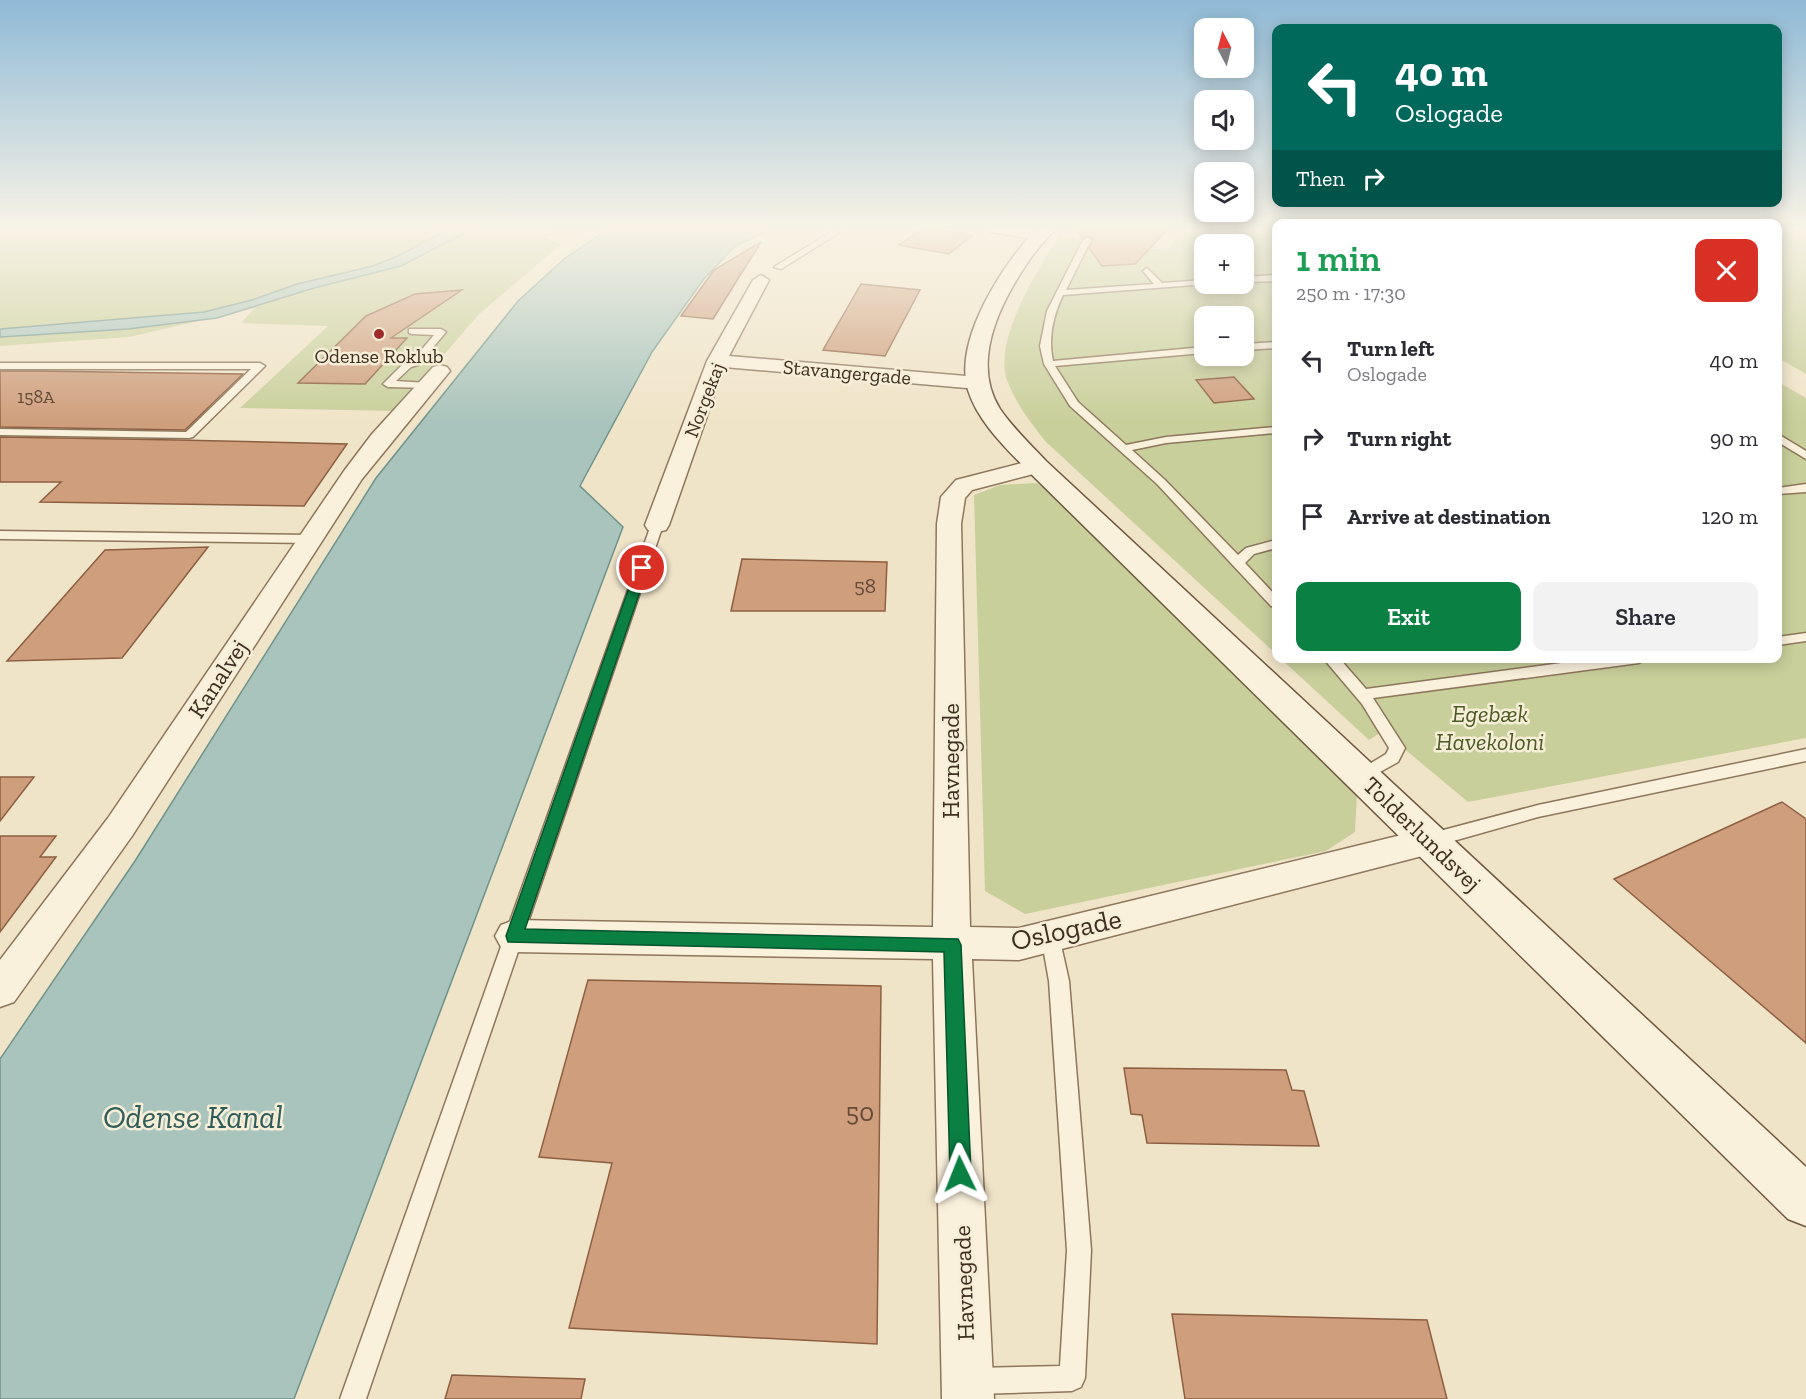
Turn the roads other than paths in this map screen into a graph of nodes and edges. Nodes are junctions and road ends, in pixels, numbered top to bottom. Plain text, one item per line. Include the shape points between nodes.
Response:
1 (754, 292) edge
2 (1000, 292) edge
3 (1069, 292) edge
4 (1059, 293) joint
5 (412, 331) dead end
6 (1272, 345) edge
7 (1254, 346) edge
8 (1194, 351) edge
9 (717, 362) junction
10 (1049, 364) junction
11 (0, 366) edge
12 (433, 378) joint
13 (978, 383) junction
14 (1272, 430) edge
15 (0, 432) edge
16 (1782, 440) edge
17 (1123, 449) junction
18 (1806, 456) edge
19 (1037, 466) junction
20 (1806, 489) edge
21 (1782, 492) edge
22 (657, 525) joint
23 (0, 536) edge
24 (310, 539) junction
25 (1272, 545) edge
26 (1238, 562) junction
27 (1272, 599) edge
28 (1806, 637) edge
29 (1782, 640) edge
30 (1335, 663) edge
31 (1601, 663) edge
32 (1364, 694) junction
33 (1806, 755) edge
34 (1362, 776) junction
35 (1430, 841) junction
36 (514, 936) junction
37 (1050, 936) junction
38 (952, 945) junction
39 (0, 990) edge
40 (1806, 1201) edge
41 (968, 1390) edge
42 (353, 1399) edge

1 - 9 street, Norgekaj
2 - 13 street via 982,327 975,369
3 - 4 lane
4 - 10 lane via 1047,327 1045,346
5 - 12 lane via 441,332 415,363 408,364 388,384
6 - 7 lane
8 - 10 lane
9 - 13 street, Stavangergade
9 - 22 street, Norgekaj
10 - 17 lane via 1074,404
11 - 15 lane via 260,366 189,435
12 - 24 street, Kanalvej via 380,439
13 - 19 street via 995,419
14 - 17 lane via 1166,440
16 - 18 lane
17 - 26 lane via 1168,489
19 - 34 street, Tolderlundsvej
19 - 38 street, Havnegade via 964,485 953,497 949,524
20 - 21 lane
22 - 36 lane
23 - 24 lane
24 - 39 street, Kanalvej via 120,827
25 - 26 lane via 1250,551
26 - 27 lane
28 - 29 lane
30 - 32 lane
31 - 32 lane
32 - 34 lane via 1397,748 1392,758
33 - 35 lane via 1538,811
34 - 35 street, Tolderlundsvej
35 - 37 street, Oslogade
35 - 40 street, Tolderlundsvej
36 - 38 street, Oslogade
36 - 42 lane
37 - 38 street, Oslogade via 1019,944
37 - 41 lane via 1059,981 1079,1250 1072,1378
38 - 41 street, Havnegade

